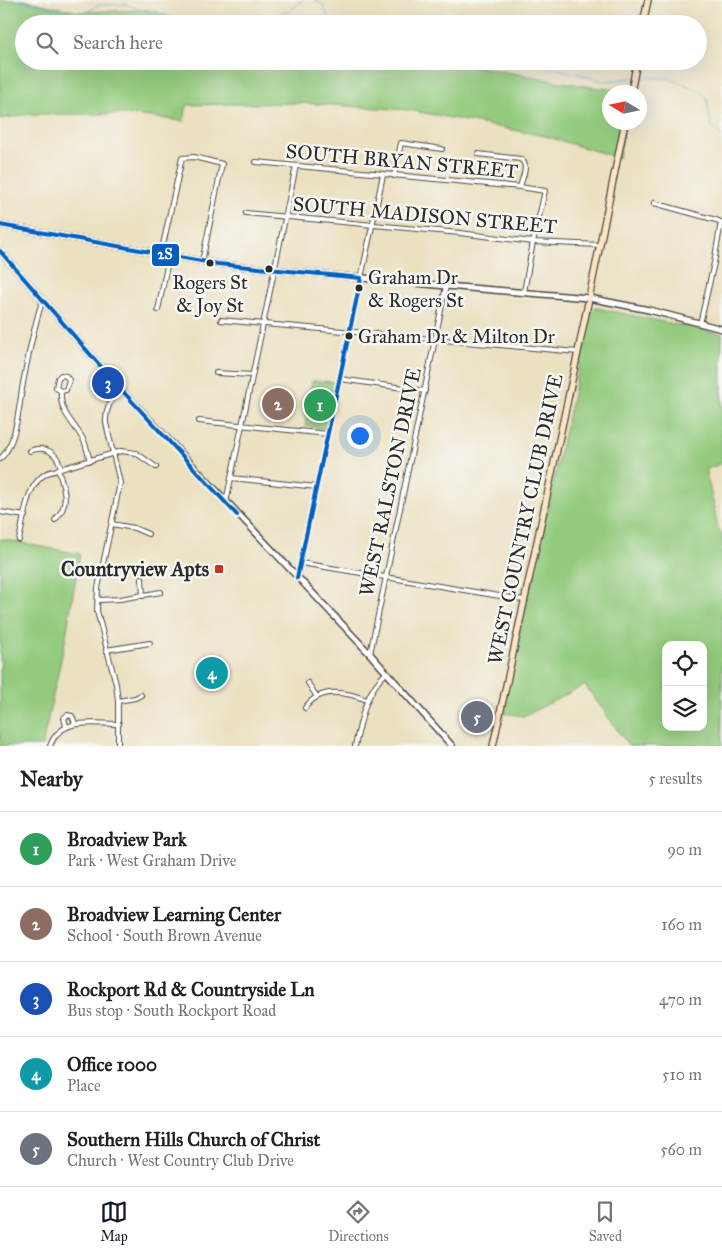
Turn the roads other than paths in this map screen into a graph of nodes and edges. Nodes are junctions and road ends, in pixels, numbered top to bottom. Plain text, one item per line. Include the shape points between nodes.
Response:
1 (648, 0) edge
2 (645, 15) edge
3 (636, 70) edge
4 (633, 85) edge
5 (623, 130) edge
6 (442, 149) dead end
7 (478, 154) dead end
8 (256, 162) dead end
9 (296, 166) junction
10 (382, 175) junction
11 (394, 176) junction
12 (520, 187) junction
13 (654, 204) dead end
14 (246, 213) dead end
15 (285, 217) junction
16 (0, 225) edge
17 (372, 225) junction
18 (533, 242) junction
19 (600, 245) junction
20 (1, 254) edge
21 (161, 254) junction
22 (169, 256) junction
23 (202, 262) junction
24 (275, 270) junction
25 (361, 278) junction
26 (446, 286) junction
27 (524, 292) junction
28 (589, 298) junction
29 (43, 299) junction
30 (158, 310) dead end
31 (221, 320) dead end
32 (264, 324) junction
33 (700, 324) junction
34 (722, 329) edge
35 (350, 332) junction
36 (436, 339) junction
37 (578, 352) junction
38 (216, 373) dead end
39 (252, 375) junction
40 (340, 380) junction
41 (120, 387) junction
42 (61, 391) junction
43 (424, 391) junction
44 (199, 421) dead end
45 (242, 426) junction
46 (328, 434) junction
47 (30, 451) dead end
48 (114, 454) junction
49 (0, 459) edge
50 (90, 461) junction
51 (156, 466) dead end
52 (60, 468) junction
53 (231, 478) junction
54 (317, 487) junction
55 (226, 502) junction
56 (0, 512) edge
57 (25, 516) junction
58 (55, 520) dead end
59 (112, 524) junction
60 (148, 534) dead end
61 (19, 540) dead end
62 (301, 563) junction
63 (386, 576) junction
64 (142, 578) dead end
65 (298, 578) junction
66 (161, 592) dead end
67 (143, 596) junction
68 (98, 600) junction
69 (524, 600) junction
70 (150, 642) dead end
71 (106, 650) junction
72 (370, 654) junction
73 (386, 673) junction
74 (308, 683) dead end
75 (141, 695) dead end
76 (316, 698) junction
77 (367, 700) junction
78 (118, 701) junction
79 (306, 708) dead end
80 (75, 723) junction
81 (119, 724) junction
82 (66, 726) junction
83 (50, 746) edge
84 (118, 746) edge
85 (355, 746) edge
86 (452, 746) edge
87 (493, 746) edge

1 - 2 main road
3 - 4 main road
5 - 19 main road, WEST COUNTRY CLUB DRIVE
6 - 11 street via 401,143
7 - 12 street via 524,161 526,165
8 - 9 street, SOUTH BRYAN STREET
9 - 10 street, SOUTH BRYAN STREET
9 - 15 street
10 - 11 street, SOUTH BRYAN STREET
10 - 17 street
11 - 12 street, SOUTH BRYAN STREET
12 - 18 street, SOUTH BRYAN STREET via 545,191
13 - 33 street via 721,222
14 - 15 street, SOUTH MADISON STREET
15 - 17 street, SOUTH MADISON STREET
15 - 24 street
16 - 21 street
17 - 18 street, SOUTH MADISON STREET
17 - 25 street
18 - 19 street, SOUTH MADISON STREET
18 - 27 street
19 - 28 main road, WEST COUNTRY CLUB DRIVE
20 - 29 street
21 - 22 street
21 - 23 street via 182,158 194,157 222,164
22 - 23 street
22 - 30 street
23 - 24 street
24 - 25 street
24 - 32 street
25 - 26 street
25 - 35 street
26 - 27 street
26 - 36 street, WEST RALSTON DRIVE
27 - 28 street
28 - 33 street
28 - 37 main road, WEST COUNTRY CLUB DRIVE
29 - 41 street
29 - 49 street via 15,427 8,450
31 - 32 street
32 - 35 street
32 - 39 street
33 - 34 street
35 - 36 street
35 - 40 street
36 - 37 street
36 - 43 street, WEST RALSTON DRIVE
37 - 69 main road, WEST COUNTRY CLUB DRIVE
38 - 39 street
39 - 45 street
40 - 43 street
40 - 46 street
41 - 48 street via 106,414
41 - 55 street
42 - 42 street via 67,389 69,380 61,375 56,388
42 - 50 street via 63,410 84,442
43 - 63 street, WEST RALSTON DRIVE
44 - 45 street
45 - 46 street
45 - 53 street
46 - 54 street
47 - 52 street via 39,448 50,450 57,457
48 - 50 street
48 - 51 street via 133,452
48 - 59 street via 120,483
50 - 52 street
52 - 57 street via 34,483
52 - 58 street via 65,499 62,513
53 - 54 street
53 - 55 street
54 - 62 street
55 - 65 street
56 - 57 street
57 - 61 street
59 - 60 street
59 - 68 street
62 - 63 street
62 - 65 street
63 - 69 street
63 - 72 street, WEST RALSTON DRIVE
64 - 67 street
65 - 72 street
66 - 67 street
67 - 68 street
68 - 71 street
69 - 87 main road, WEST COUNTRY CLUB DRIVE
70 - 71 street
71 - 78 street
72 - 73 street
73 - 77 street via 375,684
73 - 86 street
74 - 76 street
75 - 78 street
76 - 77 street via 342,692
76 - 79 street
77 - 85 street
78 - 81 street
80 - 81 street
80 - 82 street
80 - 82 street via 72,716 67,715 64,720
81 - 84 street
82 - 83 street

